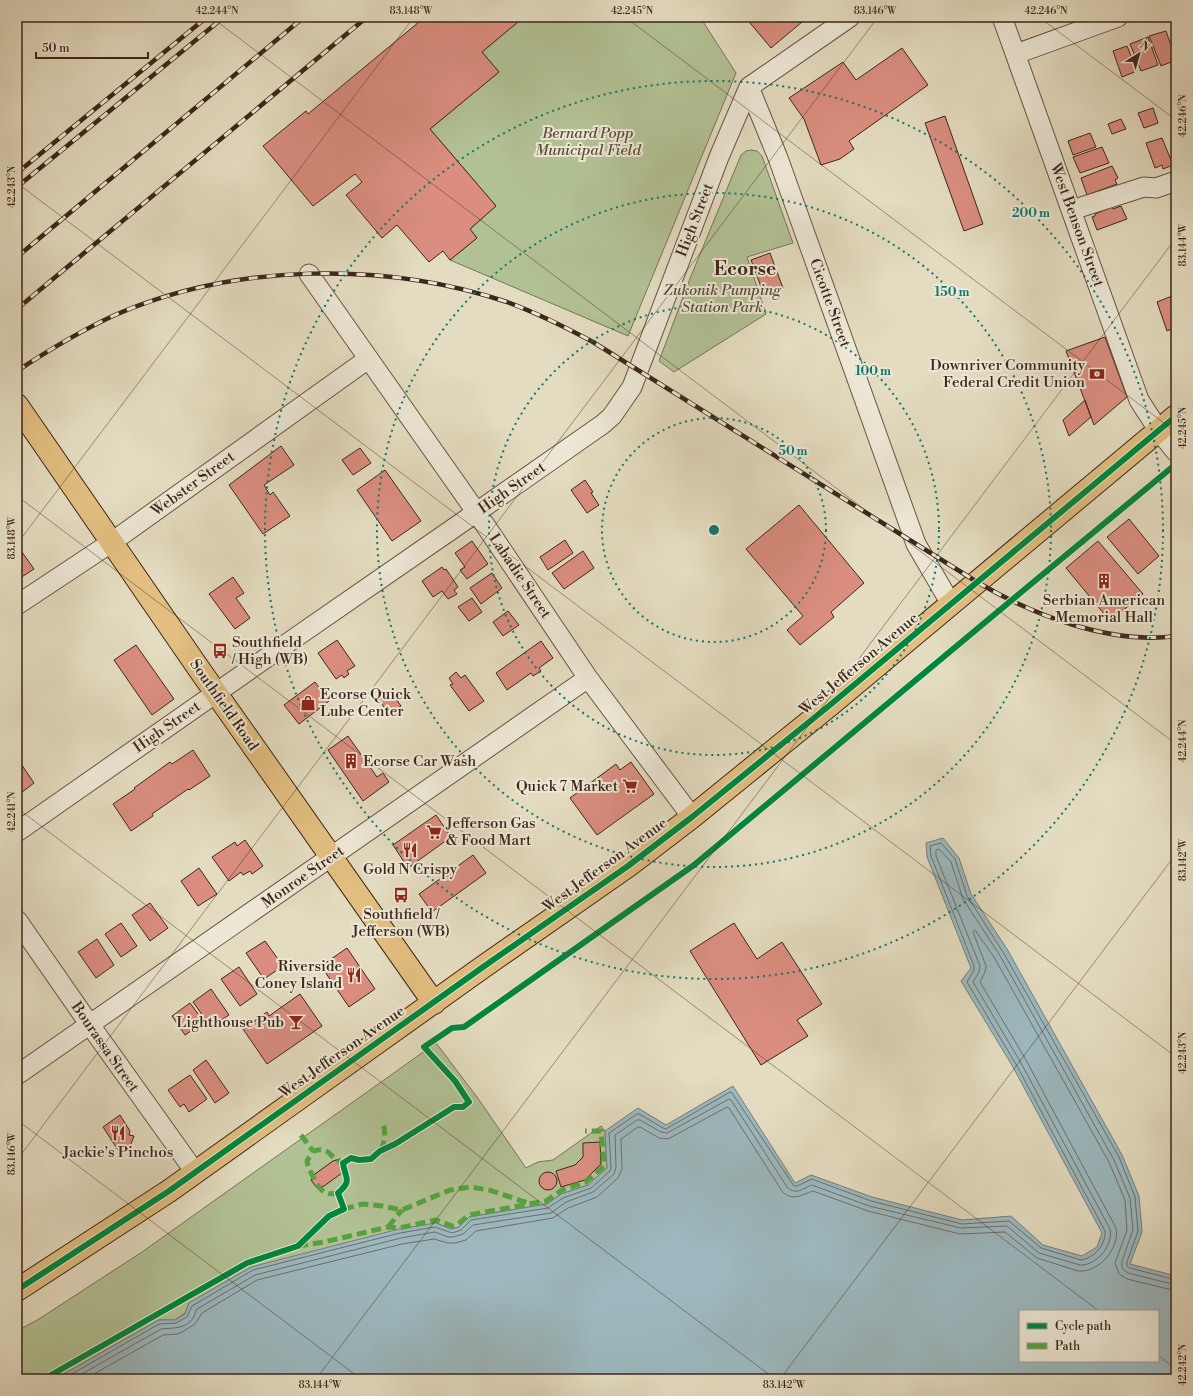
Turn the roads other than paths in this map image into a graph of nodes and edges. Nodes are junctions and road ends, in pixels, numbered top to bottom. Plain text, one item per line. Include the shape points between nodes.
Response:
1 (850, 17) edge
2 (1002, 17) edge
3 (1118, 17) edge
4 (1016, 54) junction
5 (749, 88) junction
6 (1176, 181) edge
7 (1072, 210) junction
8 (309, 274) dead end
9 (368, 359) junction
10 (17, 405) edge
11 (1176, 416) edge
12 (1159, 431) junction
13 (1176, 452) edge
14 (477, 513) junction
15 (112, 542) junction
16 (951, 604) junction
17 (17, 605) edge
18 (588, 678) junction
19 (216, 692) junction
20 (692, 817) junction
21 (17, 832) edge
22 (332, 856) junction
23 (17, 920) edge
24 (434, 1003) junction
25 (90, 1025) junction
26 (17, 1075) edge
27 (195, 1172) junction
28 (17, 1290) edge

1 - 5 street
2 - 4 street, West Benson Street
3 - 4 street
4 - 7 street, West Benson Street
5 - 14 street, High Street via 719,157 632,387 612,416 603,424
5 - 16 street, Cicotte Street via 778,158 916,544
6 - 7 street via 1156,188 1144,187
7 - 12 street, West Benson Street via 1139,400
8 - 9 street, Labadie Street
9 - 14 street, Labadie Street
9 - 15 street, Webster Street
10 - 15 main road, Southfield Road
11 - 12 main road, West Jefferson Avenue
12 - 13 street, West Benson Street
12 - 16 main road, West Jefferson Avenue
14 - 18 street, Labadie Street
14 - 19 street, High Street
15 - 17 street, Webster Street
15 - 19 main road, Southfield Road
16 - 20 main road, West Jefferson Avenue
18 - 20 street, Labadie Street
18 - 22 street, Monroe Street
19 - 21 street, High Street
19 - 22 main road, Southfield Road
20 - 24 main road, West Jefferson Avenue via 628,866
22 - 24 main road, Southfield Road
22 - 25 street, Monroe Street
23 - 25 street, Bourassa Street
24 - 27 main road, West Jefferson Avenue
25 - 26 street, Monroe Street
25 - 27 street, Bourassa Street
27 - 28 main road, West Jefferson Avenue

